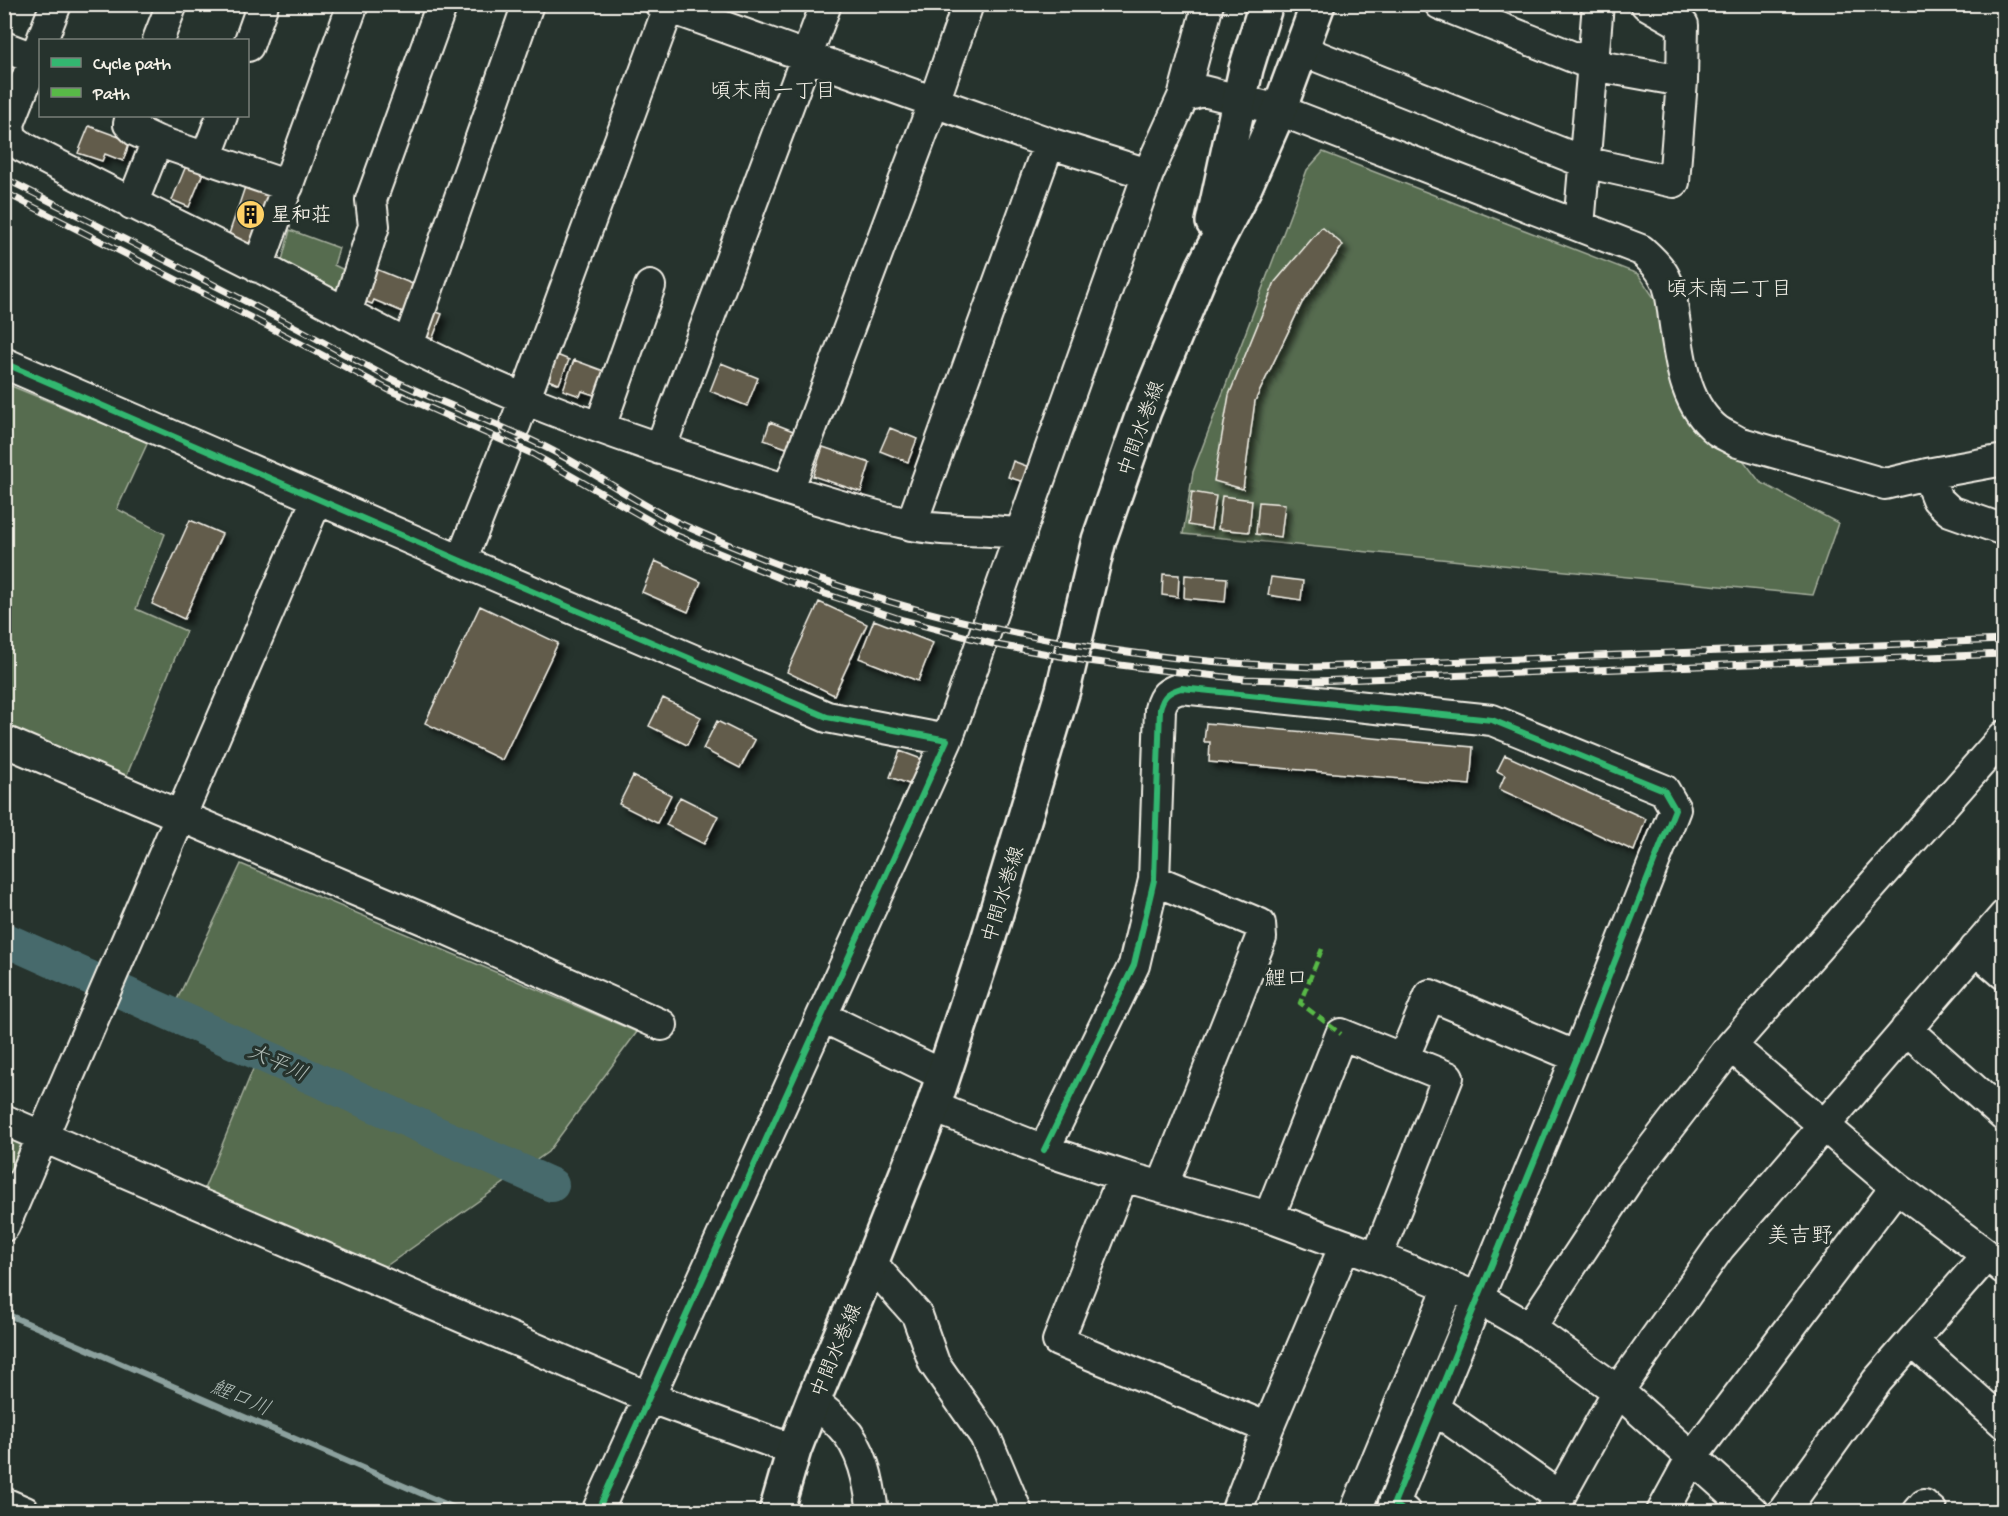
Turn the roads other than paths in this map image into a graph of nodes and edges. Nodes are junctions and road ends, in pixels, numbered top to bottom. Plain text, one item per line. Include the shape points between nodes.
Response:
1 (56, 4) edge
2 (172, 4) edge
3 (263, 4) edge
4 (353, 4) edge
5 (442, 4) edge
6 (528, 4) edge
7 (826, 4) edge
8 (968, 4) edge
9 (1208, 4) edge
10 (1266, 4) edge
11 (1318, 4) edge
12 (1440, 4) edge
13 (1598, 4) edge
14 (1646, 4) edge
15 (666, 6) edge
16 (42, 39) edge
17 (158, 39) edge
18 (249, 43) edge
19 (4, 47) edge
20 (39, 48) edge
21 (1301, 50) junction
22 (808, 56) junction
23 (1593, 65) junction
24 (1682, 81) junction
25 (1183, 97) junction
26 (1240, 101) junction
27 (934, 102) junction
28 (1279, 111) junction
29 (131, 117) edge
30 (222, 117) edge
31 (157, 141) junction
32 (1049, 143) junction
33 (206, 158) junction
34 (1584, 162) junction
35 (1148, 174) junction
36 (288, 186) junction
37 (132, 204) junction
38 (1579, 226) junction
39 (258, 267) junction
40 (1203, 268) junction
41 (650, 286) dead end
42 (345, 313) junction
43 (408, 345) junction
44 (4, 363) edge
45 (515, 425) junction
46 (600, 427) junction
47 (660, 449) junction
48 (2004, 460) edge
49 (1927, 474) junction
50 (788, 490) junction
51 (317, 499) junction
52 (911, 525) junction
53 (2004, 530) edge
54 (1021, 534) junction
55 (461, 561) junction
56 (2004, 736) edge
57 (947, 740) junction
58 (4, 741) edge
59 (181, 817) junction
60 (1154, 880) junction
61 (2004, 916) edge
62 (1975, 949) junction
63 (2004, 974) edge
64 (823, 1017) junction
65 (662, 1025) dead end
66 (1906, 1029) junction
67 (1731, 1046) junction
68 (1577, 1057) junction
69 (1403, 1059) junction
70 (943, 1075) junction
71 (933, 1107) junction
72 (2004, 1116) edge
73 (4, 1120) edge
74 (1825, 1124) junction
75 (43, 1137) junction
76 (1044, 1150) junction
77 (1123, 1176) junction
78 (1162, 1187) junction
79 (1896, 1187) junction
80 (1269, 1217) junction
81 (4, 1226) edge
82 (1345, 1245) junction
83 (1377, 1257) junction
84 (1995, 1262) edge
85 (871, 1263) junction
86 (1449, 1287) junction
87 (1478, 1298) junction
88 (1530, 1328) junction
89 (1912, 1341) junction
90 (1618, 1391) junction
91 (648, 1397) junction
92 (813, 1401) junction
93 (1433, 1408) junction
94 (2004, 1423) edge
95 (1268, 1428) junction
96 (794, 1450) junction
97 (1692, 1457) junction
98 (4, 1503) edge
99 (1556, 1504) edge
100 (25, 1512) edge
101 (597, 1512) edge
102 (776, 1512) edge
103 (873, 1512) edge
104 (1017, 1512) edge
105 (1236, 1512) edge
106 (1355, 1512) edge
107 (1406, 1512) edge
108 (1662, 1512) edge
109 (1753, 1512) edge
110 (1783, 1512) edge
111 (1918, 1512) edge
112 (1932, 1512) edge

1 - 16 street
2 - 17 street
3 - 18 street
4 - 36 street
5 - 42 street via 371,200 374,226
6 - 43 street
7 - 22 street
8 - 27 street
9 - 25 street
10 - 26 main road, 中間水巻線
11 - 21 main road, 中間水巻線
12 - 23 street
13 - 23 street
14 - 24 street via 1683,25
15 - 22 street
15 - 45 street
19 - 20 street
20 - 37 street via 9,124 11,138
21 - 28 main road, 中間水巻線
21 - 34 street
22 - 27 street
22 - 47 street
23 - 24 street
23 - 34 street
24 - 34 street via 1674,182
25 - 26 street via 1203,91
25 - 35 street
26 - 28 street
26 - 40 main road, 中間水巻線
27 - 32 street
27 - 50 street
28 - 38 street
28 - 40 main road, 中間水巻線
29 - 31 street via 129,124 136,131
30 - 33 street
31 - 33 street
31 - 37 street
32 - 35 street
32 - 52 street
33 - 36 street
34 - 38 street
35 - 54 street
36 - 39 street
37 - 39 street
38 - 49 street via 1641,250 1663,273 1670,288 1681,366 1690,393 1703,416 1719,431 1738,442 1885,484
39 - 42 street
40 - 70 main road, 中間水巻線 via 1144,411 1099,540 1059,701
41 - 46 street
42 - 43 street
43 - 45 street
44 - 51 street
45 - 46 street
45 - 55 street
46 - 47 street
47 - 50 street
48 - 49 street
49 - 53 street via 1937,499 1950,511
50 - 52 street
51 - 55 street
51 - 59 street
52 - 54 street
54 - 57 street
55 - 57 street via 828,717
56 - 67 street
57 - 64 street
58 - 59 street
59 - 65 street
59 - 75 street
60 - 68 street via 1160,710 1163,698 1181,688 1492,720 1664,790 1675,808
60 - 76 street via 1134,965
60 - 78 street via 1260,924 1261,938
61 - 62 street
62 - 63 street
62 - 66 street
64 - 70 street
64 - 91 street
66 - 72 street
66 - 74 street
67 - 74 street
67 - 88 street via 1628,1180
68 - 69 street via 1430,995
68 - 87 street
69 - 80 street via 1341,1034
69 - 83 street via 1448,1077
70 - 71 main road, 中間水巻線
71 - 76 street
71 - 85 main road, 中間水巻線
73 - 75 street
74 - 79 street
74 - 90 street via 1719,1248
75 - 81 street
75 - 91 street
76 - 77 street
77 - 78 street
77 - 95 street via 1058,1341
78 - 80 street
79 - 84 street
79 - 97 street
80 - 82 street
82 - 83 street
82 - 95 street
83 - 86 street
84 - 89 street
85 - 92 main road, 中間水巻線
85 - 104 street via 917,1315 934,1363 985,1436
86 - 87 street
86 - 106 street
87 - 88 street
87 - 93 street
88 - 90 street
89 - 94 street
89 - 110 street via 1877,1381
90 - 97 street
90 - 99 street
91 - 96 street
91 - 101 street
92 - 96 main road, 中間水巻線
92 - 103 street via 842,1426 856,1447 870,1484
93 - 99 street
93 - 107 street via 1394,1503
95 - 105 street
96 - 102 main road, 中間水巻線
97 - 108 street
97 - 109 street
98 - 100 street
111 - 112 street via 1924,1505

